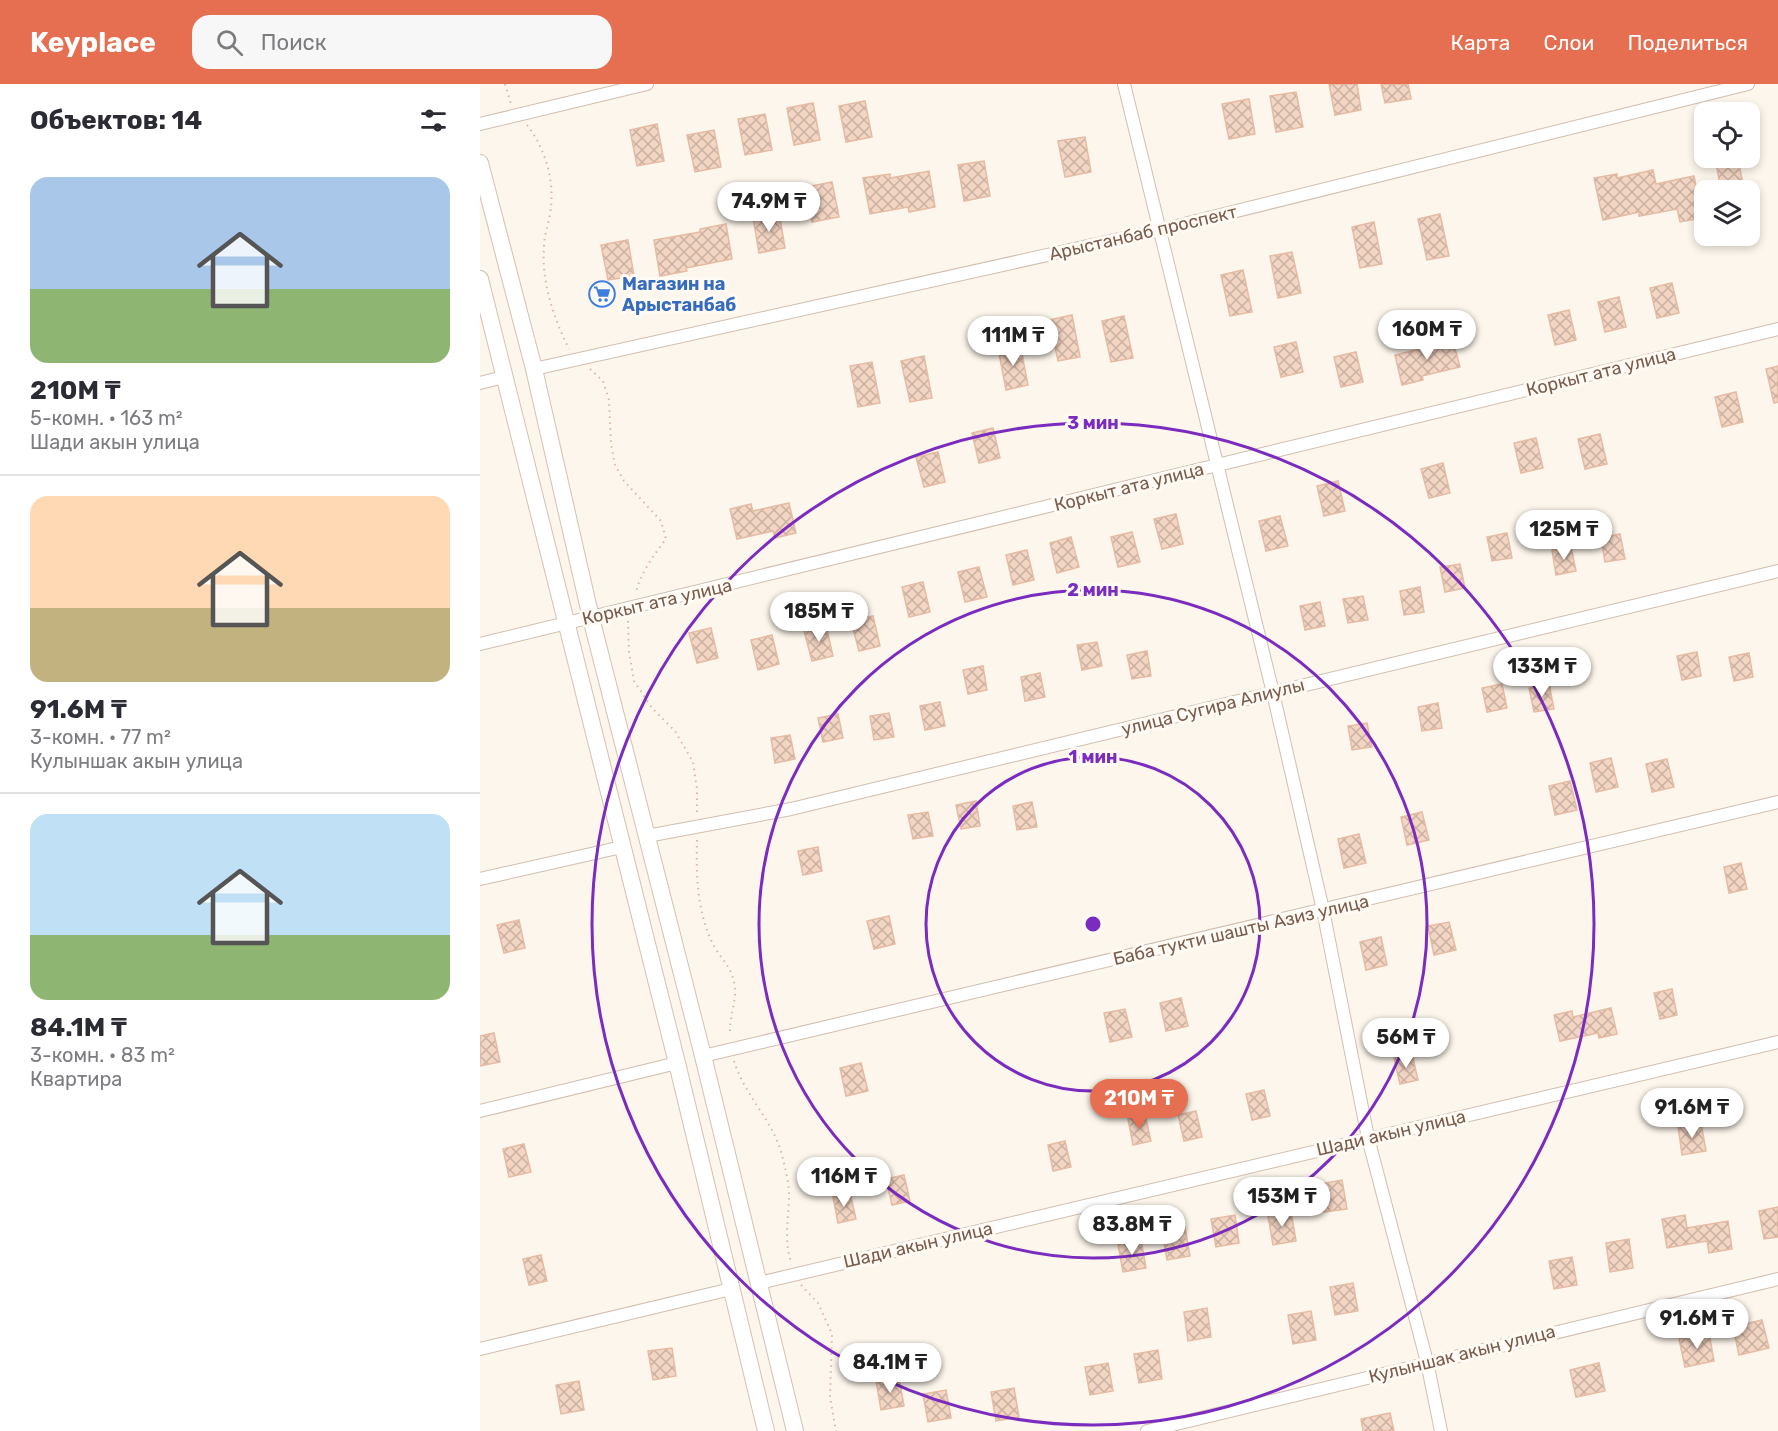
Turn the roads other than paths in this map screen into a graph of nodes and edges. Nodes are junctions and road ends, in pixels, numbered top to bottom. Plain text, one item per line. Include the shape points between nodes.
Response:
1 (647, 84) edge
2 (1124, 84) edge
3 (1748, 84) edge
4 (480, 124) edge
5 (480, 163) edge
6 (1160, 230) junction
7 (480, 279) edge
8 (1778, 328) edge
9 (534, 369) junction
10 (504, 377) junction
11 (480, 383) edge
12 (1218, 465) junction
13 (1778, 572) edge
14 (591, 618) junction
15 (566, 623) junction
16 (480, 644) edge
17 (1273, 693) junction
18 (1778, 802) edge
19 (647, 836) junction
20 (622, 847) junction
21 (480, 879) edge
22 (1323, 910) junction
23 (1778, 1042) edge
24 (703, 1056) junction
25 (677, 1063) junction
26 (480, 1111) edge
27 (1368, 1138) junction
28 (1778, 1279) edge
29 (759, 1283) junction
30 (731, 1289) junction
31 (480, 1349) edge
32 (1427, 1362) junction
33 (766, 1431) edge
34 (795, 1431) edge
35 (1147, 1431) edge
36 (1441, 1431) edge

1 - 4 street
2 - 6 street
3 - 6 street, Арыстанбаб проспект
5 - 9 street
6 - 9 street, Арыстанбаб проспект
6 - 12 street
7 - 10 street
8 - 12 street, Коркыт ата улица
9 - 14 street
10 - 11 street
10 - 15 street
12 - 14 street, Коркыт ата улица
12 - 17 street
13 - 17 street, улица Сугира Алиулы
14 - 15 street, Коркыт ата улица
14 - 19 street
15 - 16 street, Коркыт ата улица
15 - 20 street
17 - 19 street, улица Сугира Алиулы via 791,809
17 - 22 street
18 - 22 street, Баба тукти шашты Азиз улица
19 - 24 street
20 - 21 street
20 - 25 street
22 - 24 street, Баба тукти шашты Азиз улица
22 - 27 street
23 - 27 street, Шади акын улица
24 - 29 street
25 - 26 street
25 - 30 street
27 - 29 street, Шади акын улица
27 - 32 street
28 - 32 street, Кулыншак акын улица
29 - 34 street
30 - 31 street
30 - 33 street
32 - 35 street, Кулыншак акын улица
32 - 36 street

